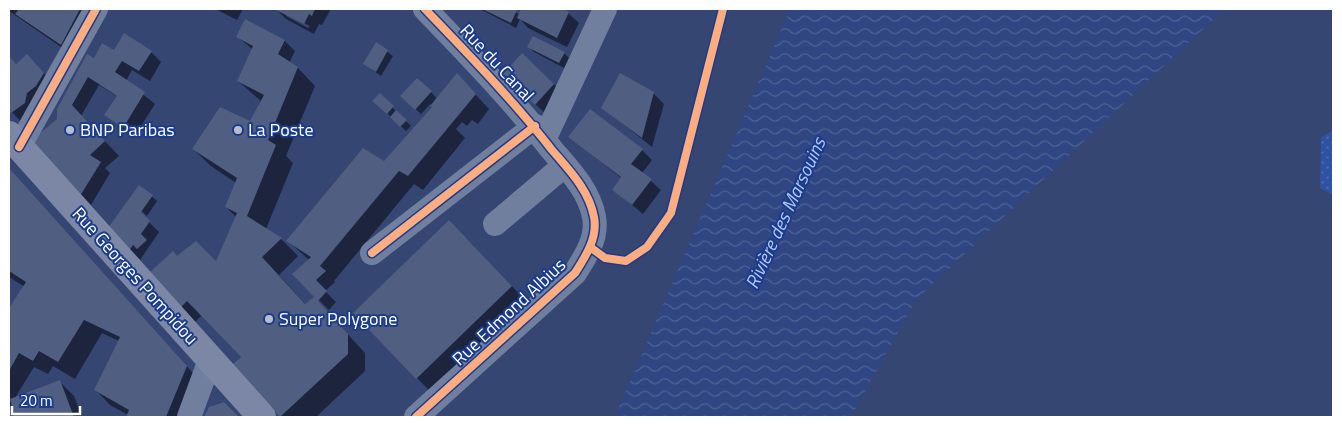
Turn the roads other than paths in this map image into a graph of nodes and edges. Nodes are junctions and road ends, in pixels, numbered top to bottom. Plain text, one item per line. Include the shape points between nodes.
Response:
1 (96, 9) edge
2 (426, 9) edge
3 (605, 9) edge
4 (540, 133) junction
5 (14, 141) edge
6 (565, 165) junction
7 (495, 224) dead end
8 (372, 253) dead end
9 (210, 360) junction
10 (189, 417) edge
11 (262, 417) edge
12 (416, 417) edge

1 - 5 street
2 - 4 street, Rue du Canal
3 - 4 street
4 - 6 street, Rue Edmond Albius
4 - 8 street
5 - 9 main road, Rue Georges Pompidou
6 - 7 street
6 - 12 street, Rue Edmond Albius via 583,187 594,218 594,237 587,256 554,293
9 - 10 street
9 - 11 main road, Rue Georges Pompidou

